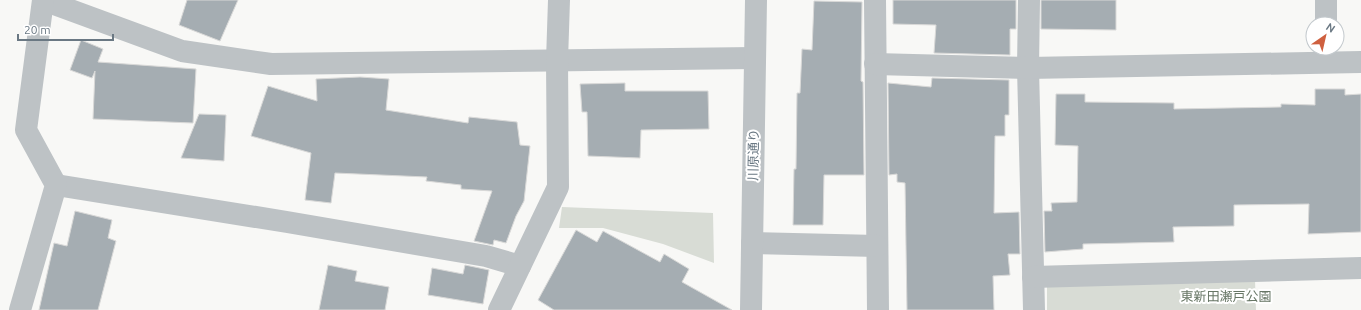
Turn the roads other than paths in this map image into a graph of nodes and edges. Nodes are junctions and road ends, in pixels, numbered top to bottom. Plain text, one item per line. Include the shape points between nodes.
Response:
1 (43, 0) edge
2 (559, 0) edge
3 (756, 0) edge
4 (875, 0) edge
5 (1029, 0) edge
6 (1326, 0) edge
7 (1326, 16) edge
8 (1305, 56) edge
9 (1331, 56) edge
10 (754, 58) junction
11 (556, 61) junction
12 (1361, 62) edge
13 (875, 64) junction
14 (1028, 68) junction
15 (56, 185) junction
16 (752, 243) junction
17 (877, 246) junction
18 (520, 266) junction
19 (1361, 268) edge
20 (1034, 277) junction
21 (20, 310) edge
22 (500, 310) edge
23 (751, 310) edge
24 (878, 310) edge
25 (1034, 310) edge

1 - 11 street via 182,51 271,64
1 - 15 street via 26,130
2 - 11 street
3 - 10 street, 川原通り
4 - 13 street
5 - 14 street
6 - 7 street
8 - 14 street
9 - 12 street
10 - 11 street
10 - 16 street, 川原通り
11 - 18 street via 558,187
13 - 14 street
13 - 17 street
14 - 20 street
15 - 18 street via 280,220 486,256
15 - 21 street
16 - 17 street
16 - 23 street, 川原通り
17 - 24 street
18 - 22 street
19 - 20 street
20 - 25 street

